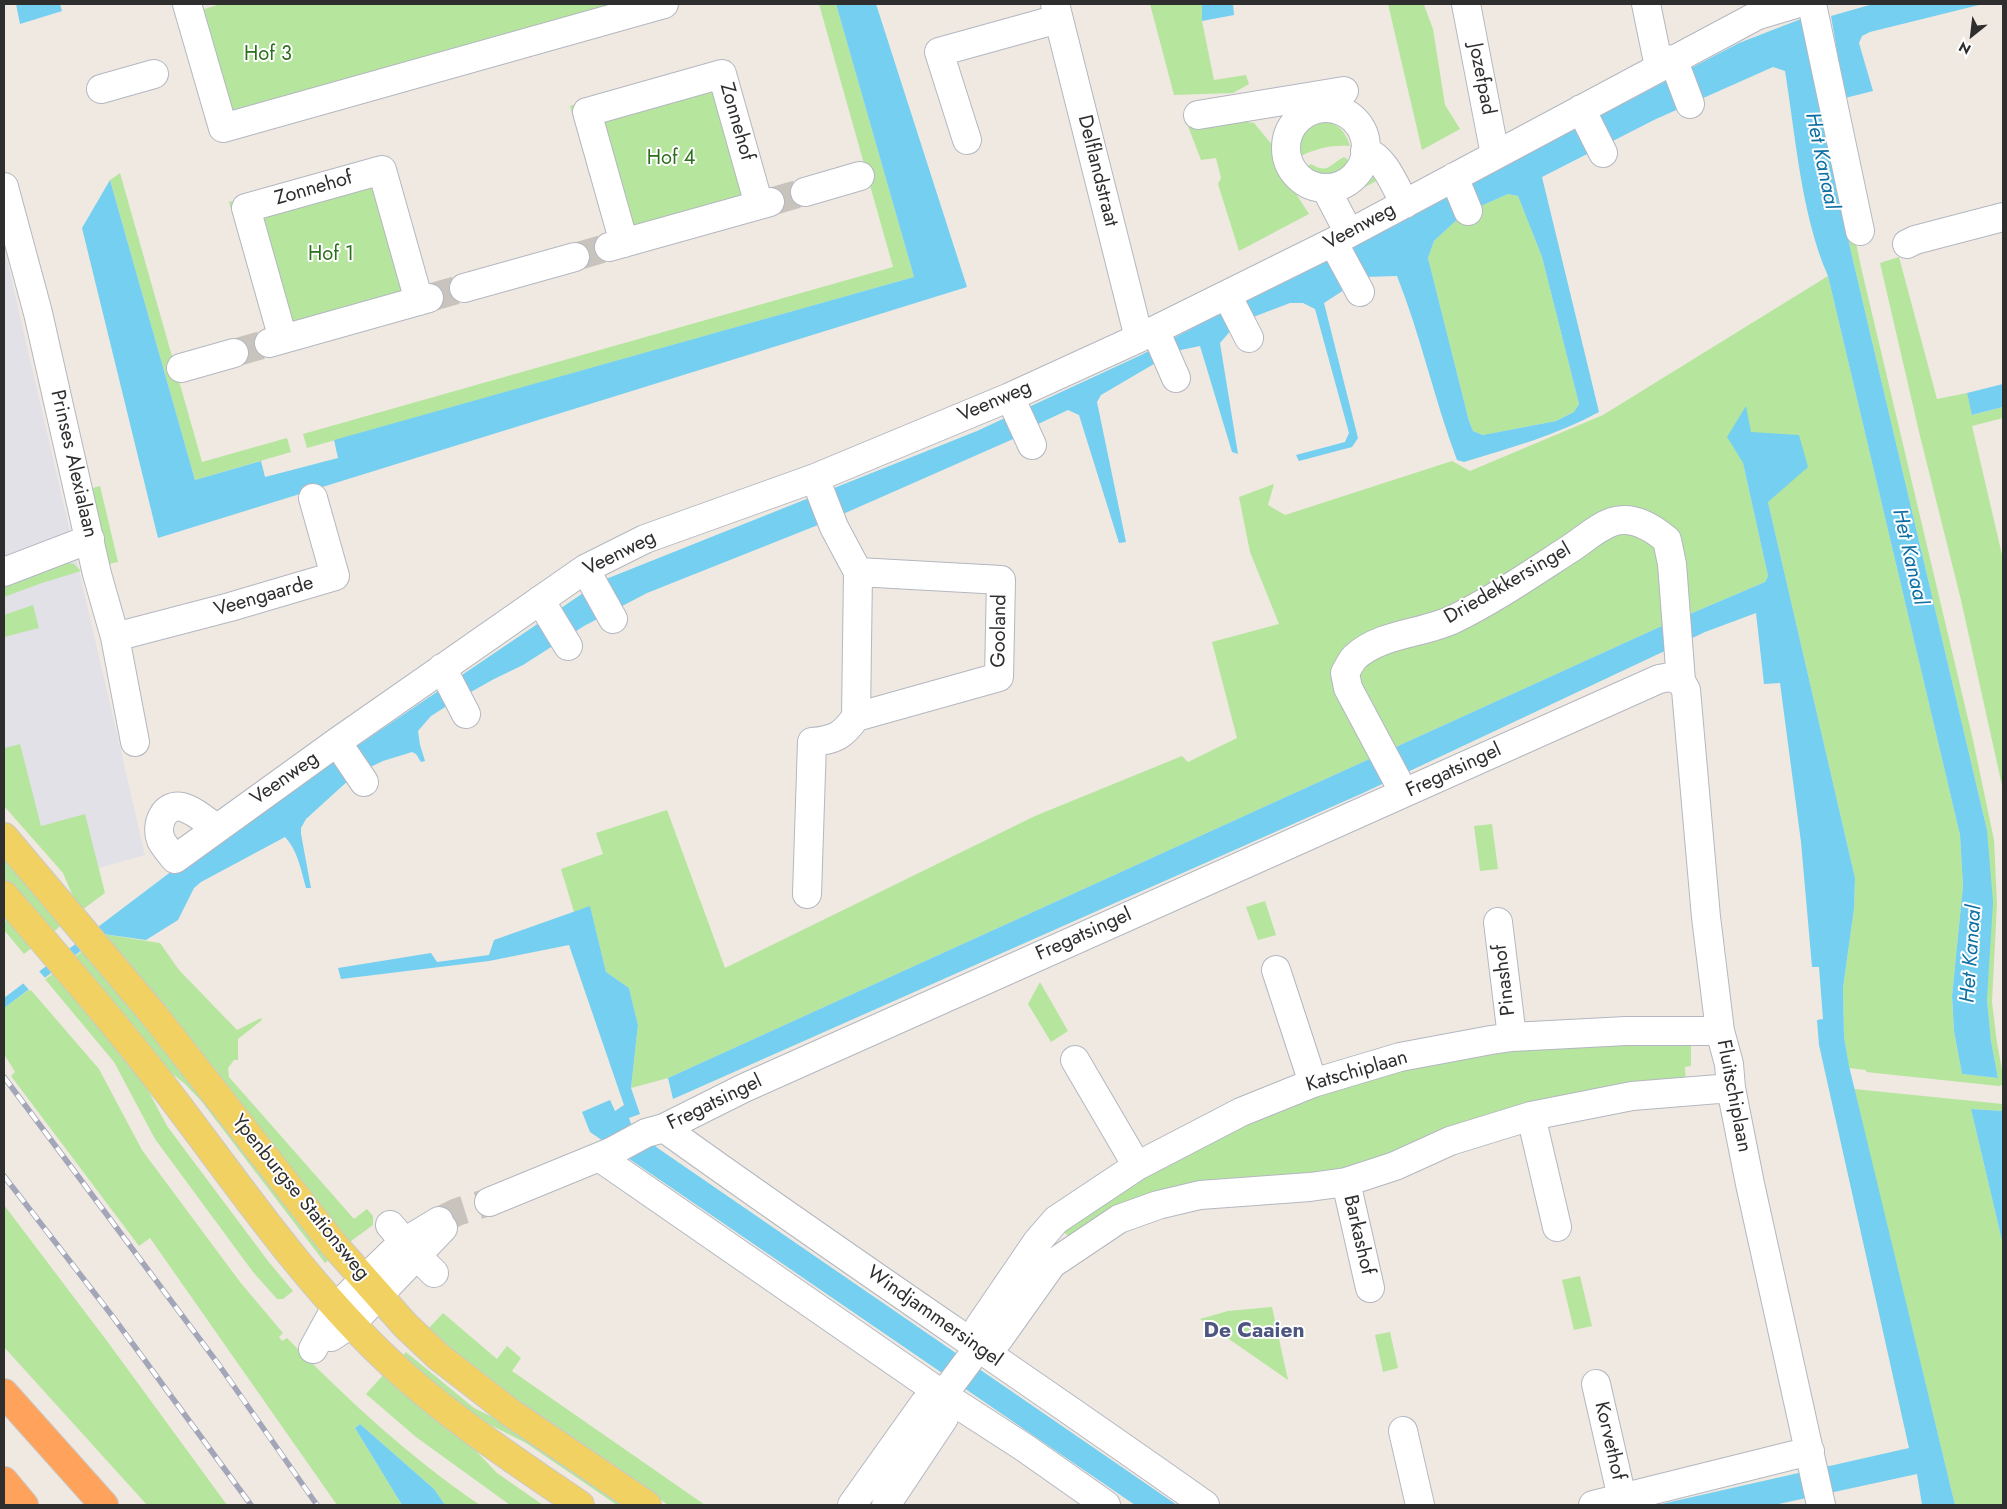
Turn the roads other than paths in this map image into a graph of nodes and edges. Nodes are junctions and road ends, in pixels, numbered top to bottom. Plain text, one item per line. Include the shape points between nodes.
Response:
1 (187, 4) edge
2 (664, 4) edge
3 (1466, 4) edge
4 (1646, 4) edge
5 (1795, 4) edge
6 (1812, 4) edge
7 (1056, 11) edge
8 (1666, 63) junction
9 (154, 74) dead end
10 (101, 89) dead end
11 (1344, 91) dead end
12 (1312, 103) junction
13 (1690, 104) dead end
14 (1580, 109) junction
15 (1198, 115) dead end
16 (967, 140) dead end
17 (1365, 151) junction
18 (1603, 153) dead end
19 (1495, 155) junction
20 (860, 176) dead end
21 (1454, 177) junction
22 (4, 187) edge
23 (1326, 189) junction
24 (805, 192) tunnel mouth
25 (765, 203) joint
26 (1404, 204) junction
27 (1468, 211) dead end
28 (2003, 217) edge
29 (1860, 232) dead end
30 (1341, 237) junction
31 (1906, 244) dead end
32 (575, 257) tunnel mouth
33 (464, 288) tunnel mouth
34 (1360, 292) dead end
35 (1228, 295) junction
36 (424, 299) joint
37 (1147, 334) junction
38 (1249, 338) dead end
39 (234, 353) tunnel mouth
40 (181, 368) dead end
41 (1176, 378) dead end
42 (1010, 397) junction
43 (1032, 445) dead end
44 (817, 483) junction
45 (312, 498) dead end
46 (90, 538) junction
47 (584, 569) junction
48 (4, 572) edge
49 (858, 572) junction
50 (540, 600) junction
51 (613, 619) dead end
52 (115, 637) junction
53 (568, 646) dead end
54 (442, 668) junction
55 (1680, 671) junction
56 (466, 714) dead end
57 (856, 717) junction
58 (135, 742) dead end
59 (337, 742) junction
60 (364, 782) dead end
61 (1403, 791) junction
62 (216, 828) dead end
63 (4, 837) edge
64 (807, 894) dead end
65 (4, 895) edge
66 (1498, 922) dead end
67 (1276, 970) dead end
68 (1720, 1031) junction
69 (1512, 1037) junction
70 (1075, 1060) dead end
71 (1313, 1083) junction
72 (1731, 1088) junction
73 (1531, 1116) junction
74 (655, 1131) junction
75 (605, 1155) junction
76 (1137, 1166) junction
77 (1346, 1182) junction
78 (489, 1202) tunnel mouth
79 (442, 1224) tunnel mouth
80 (1557, 1227) dead end
81 (1044, 1253) junction
82 (372, 1287) junction
83 (1370, 1288) dead end
84 (344, 1315) junction
85 (974, 1353) junction
86 (1596, 1384) dead end
87 (948, 1388) junction
88 (4, 1393) edge
89 (1403, 1431) dead end
90 (1812, 1459) junction
91 (4, 1481) edge
92 (1622, 1498) junction
93 (1821, 1502) edge
94 (24, 1505) edge
95 (104, 1505) edge
96 (580, 1505) edge
97 (647, 1505) edge
98 (852, 1505) edge
99 (886, 1505) edge
100 (1106, 1505) edge
101 (1205, 1505) edge
102 (1420, 1505) edge
103 (1593, 1505) edge

1 - 2 street via 223,128 462,71
3 - 19 street, Jozefpad
4 - 8 street
5 - 8 street, Veenweg via 1758,15
6 - 29 street
7 - 16 street via 940,52
7 - 37 street, Delflandstraat
8 - 13 street
8 - 14 street, Veenweg
9 - 10 street
11 - 12 street
12 - 15 street
12 - 17 street via 1352,118 1360,128
12 - 23 street via 1293,125 1285,150 1295,175 1305,183
14 - 18 street
14 - 19 street, Veenweg
17 - 23 street via 1360,170 1352,179
17 - 26 street via 1372,153 1382,164
19 - 21 street, Veenweg
20 - 24 street
21 - 26 street, Veenweg
21 - 27 street
22 - 46 street, Prinses Alexialaan via 38,313
23 - 30 street
25 - 25 street, Zonnehof via 722,74 587,112 617,245
26 - 30 street, Veenweg
28 - 31 street
30 - 34 street
30 - 35 street, Veenweg
32 - 33 street
35 - 37 street, Veenweg
35 - 38 street
36 - 36 street, Zonnehof via 382,170 246,208 276,341
37 - 41 street, Delflandstraat
37 - 42 street, Veenweg
39 - 40 street
42 - 43 street
42 - 44 street, Veenweg
44 - 47 street, Veenweg via 645,539
44 - 49 street via 834,527
45 - 52 street, Veengaarde via 335,576
46 - 48 street
46 - 52 street, Prinses Alexialaan
47 - 50 street, Veenweg
47 - 51 street
49 - 57 street
49 - 57 street, Gooland via 1001,580 999,677
50 - 53 street
50 - 54 street, Veenweg
52 - 58 street, Prinses Alexialaan
54 - 56 street
54 - 59 street, Veenweg
55 - 61 street, Fregatsingel
55 - 61 street, Driedekkersingel via 1672,564 1667,540 1650,526 1628,520 1613,521 1591,532 1522,580 1452,619 1373,645 1354,658 1345,673 1348,688
55 - 68 street, Fluitschiplaan via 1686,690 1706,917
57 - 64 street via 844,733 828,741 812,742
59 - 60 street
59 - 62 street, Veenweg
61 - 74 street, Fregatsingel
63 - 82 main road, Ypenburgse Stationsweg via 216,1092 334,1246
65 - 84 main road, Ypenburgse Stationsweg via 167,1091 292,1256
66 - 69 street, Pinashof
67 - 71 street
68 - 69 street, Katschiplaan via 1626,1031
68 - 72 street, Fluitschiplaan via 1729,1064
69 - 71 street, Katschiplaan via 1400,1057
70 - 76 street
71 - 76 street, Katschiplaan via 1241,1112
72 - 73 street, Katschiplaan via 1632,1096
72 - 90 street, Fluitschiplaan
73 - 77 street, Katschiplaan via 1450,1141 1395,1166
73 - 80 street
74 - 75 street, Fregatsingel
74 - 85 street, Windjammersingel via 750,1190
75 - 78 street, Fregatsingel
75 - 87 street
76 - 81 street, Katschiplaan via 1056,1220
77 - 81 street, Katschiplaan via 1200,1195 1119,1219
77 - 83 street, Barkashof
79 - 82 street
81 - 85 street, Katschiplaan via 998,1340
82 - 84 street
82 - 97 main road, Ypenburgse Stationsweg via 439,1357 511,1413
84 - 96 main road, Ypenburgse Stationsweg via 380,1352 449,1412
85 - 87 street, Katschiplaan
85 - 101 street, Windjammersingel via 1057,1401
86 - 92 street, Korvethof
87 - 98 street, Katschiplaan via 924,1404
87 - 99 street via 944,1418
87 - 100 street
88 - 95 highway
89 - 102 street
90 - 92 street
90 - 93 street, Fluitschiplaan
91 - 94 highway
92 - 103 street

